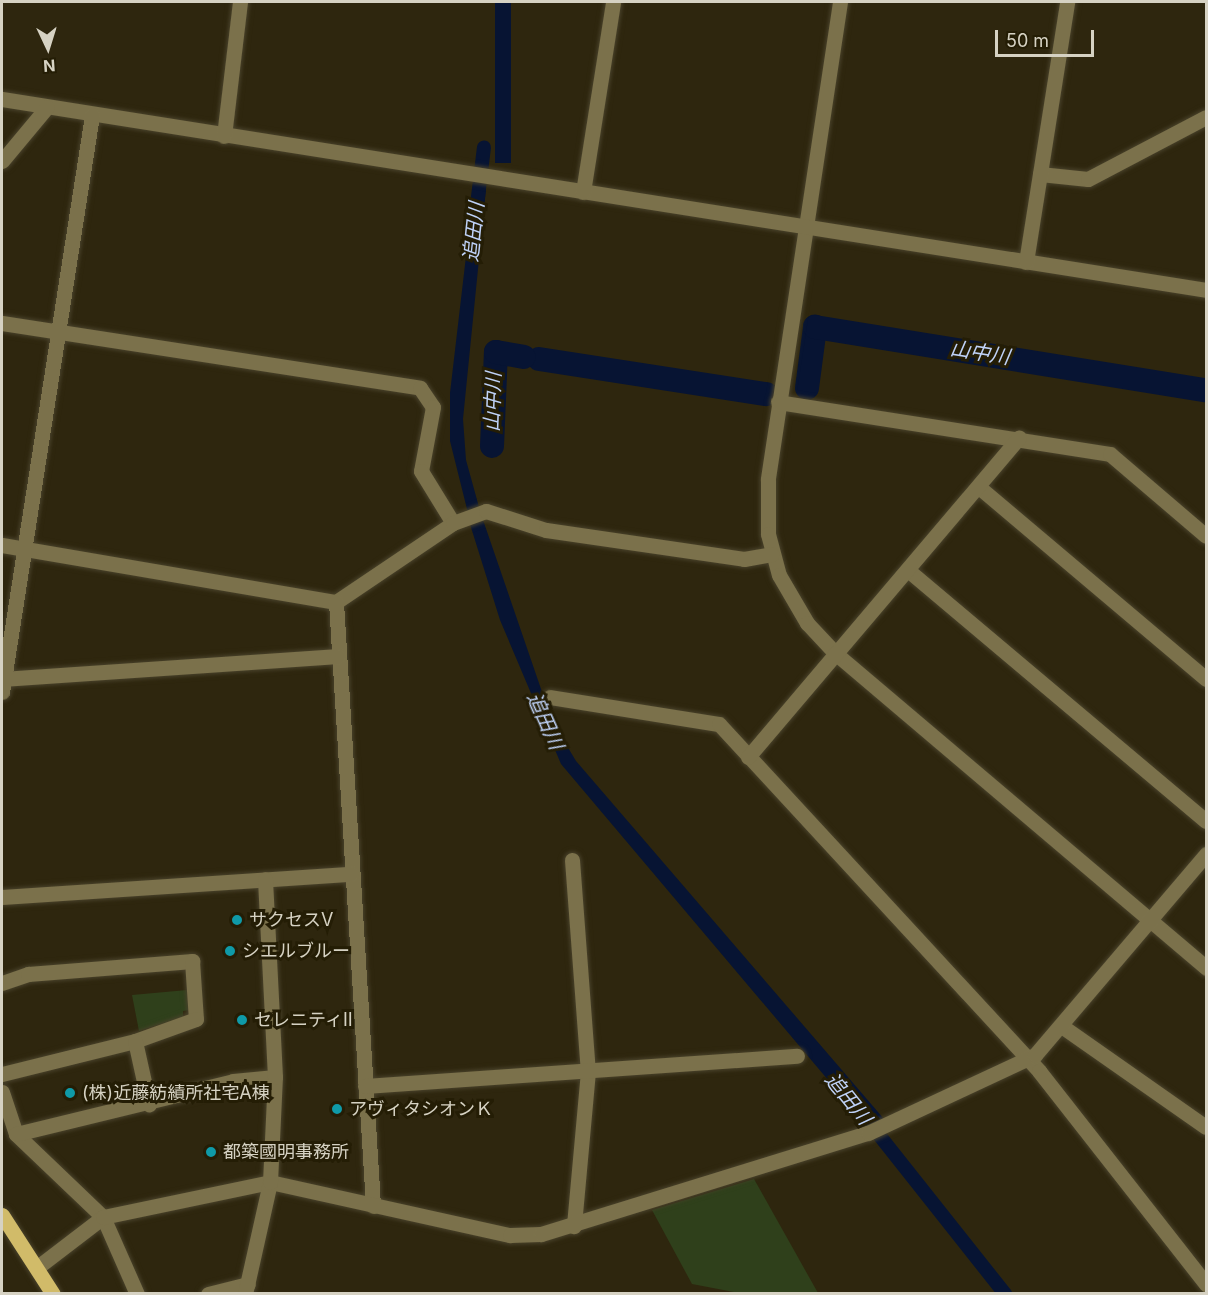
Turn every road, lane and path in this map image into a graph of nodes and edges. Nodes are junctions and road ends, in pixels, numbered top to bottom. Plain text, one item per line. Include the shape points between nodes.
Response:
1 (240, 2) edge
2 (613, 2) edge
3 (840, 2) edge
4 (1067, 2) edge
5 (2, 99) edge
6 (47, 107) junction
7 (92, 115) junction
8 (1206, 117) edge
9 (224, 136) junction
10 (2, 161) edge
11 (1040, 174) junction
12 (584, 192) junction
13 (804, 227) junction
14 (1026, 262) junction
15 (1206, 290) edge
16 (2, 323) edge
17 (59, 332) junction
18 (778, 402) junction
19 (1018, 438) junction
20 (980, 488) junction
21 (453, 523) junction
22 (1206, 536) edge
23 (2, 545) edge
24 (23, 549) junction
25 (772, 554) junction
26 (909, 571) junction
27 (336, 602) junction
28 (835, 653) junction
29 (338, 656) junction
30 (1206, 679) edge
31 (2, 684) edge
32 (550, 697) dead end
33 (748, 758) junction
34 (1206, 821) edge
35 (1206, 854) edge
36 (572, 860) dead end
37 (351, 874) junction
38 (266, 879) junction
39 (2, 897) edge
40 (1150, 922) junction
41 (1206, 968) edge
42 (2, 983) edge
43 (1063, 1027) junction
44 (135, 1041) junction
45 (797, 1056) dead end
46 (1028, 1059) junction
47 (588, 1071) junction
48 (2, 1074) edge
49 (275, 1077) junction
50 (366, 1086) junction
51 (2, 1092) edge
52 (149, 1104) junction
53 (1206, 1127) edge
54 (16, 1134) junction
55 (270, 1182) junction
56 (373, 1206) junction
57 (2, 1215) edge
58 (103, 1217) junction
59 (574, 1226) junction
60 (39, 1266) junction
61 (1206, 1284) edge
62 (247, 1288) edge
63 (53, 1293) edge
64 (137, 1293) edge
65 (208, 1293) edge

1 - 9 street
2 - 12 street
3 - 13 street
4 - 11 street
5 - 6 street
6 - 7 street
6 - 10 street
7 - 9 street
7 - 17 street
8 - 11 street via 1088,179
9 - 12 street
11 - 14 street
12 - 13 street
13 - 14 street
13 - 18 street
14 - 15 street
16 - 17 street
17 - 21 street via 420,388 433,407 420,464 423,480
17 - 24 street
18 - 19 street
18 - 25 street via 766,500
19 - 20 street
19 - 22 street via 1110,454
20 - 26 street
20 - 30 street
21 - 25 street via 486,511 546,530 744,559
21 - 27 street
23 - 24 street
24 - 27 street
24 - 31 street
25 - 28 street via 793,604
26 - 28 street
26 - 34 street
27 - 29 street
28 - 33 street
28 - 40 street
29 - 31 street
29 - 37 street
32 - 33 street via 713,721
33 - 46 street
35 - 40 street
36 - 47 street
37 - 38 street
37 - 50 street
38 - 39 street
38 - 49 street
40 - 41 street
40 - 43 street
42 - 44 street via 28,974 192,961 196,1019
43 - 46 street
43 - 53 street
44 - 48 street
44 - 52 street
45 - 47 street
46 - 59 street via 881,1127
46 - 61 street
47 - 50 street
47 - 59 street
49 - 52 street via 233,1081
49 - 55 street
50 - 56 street
51 - 54 street
52 - 54 street
54 - 58 street
55 - 56 street
55 - 58 street
55 - 62 street
56 - 59 street via 510,1235
57 - 60 main road
58 - 60 street
58 - 64 street
60 - 63 main road
62 - 65 street

